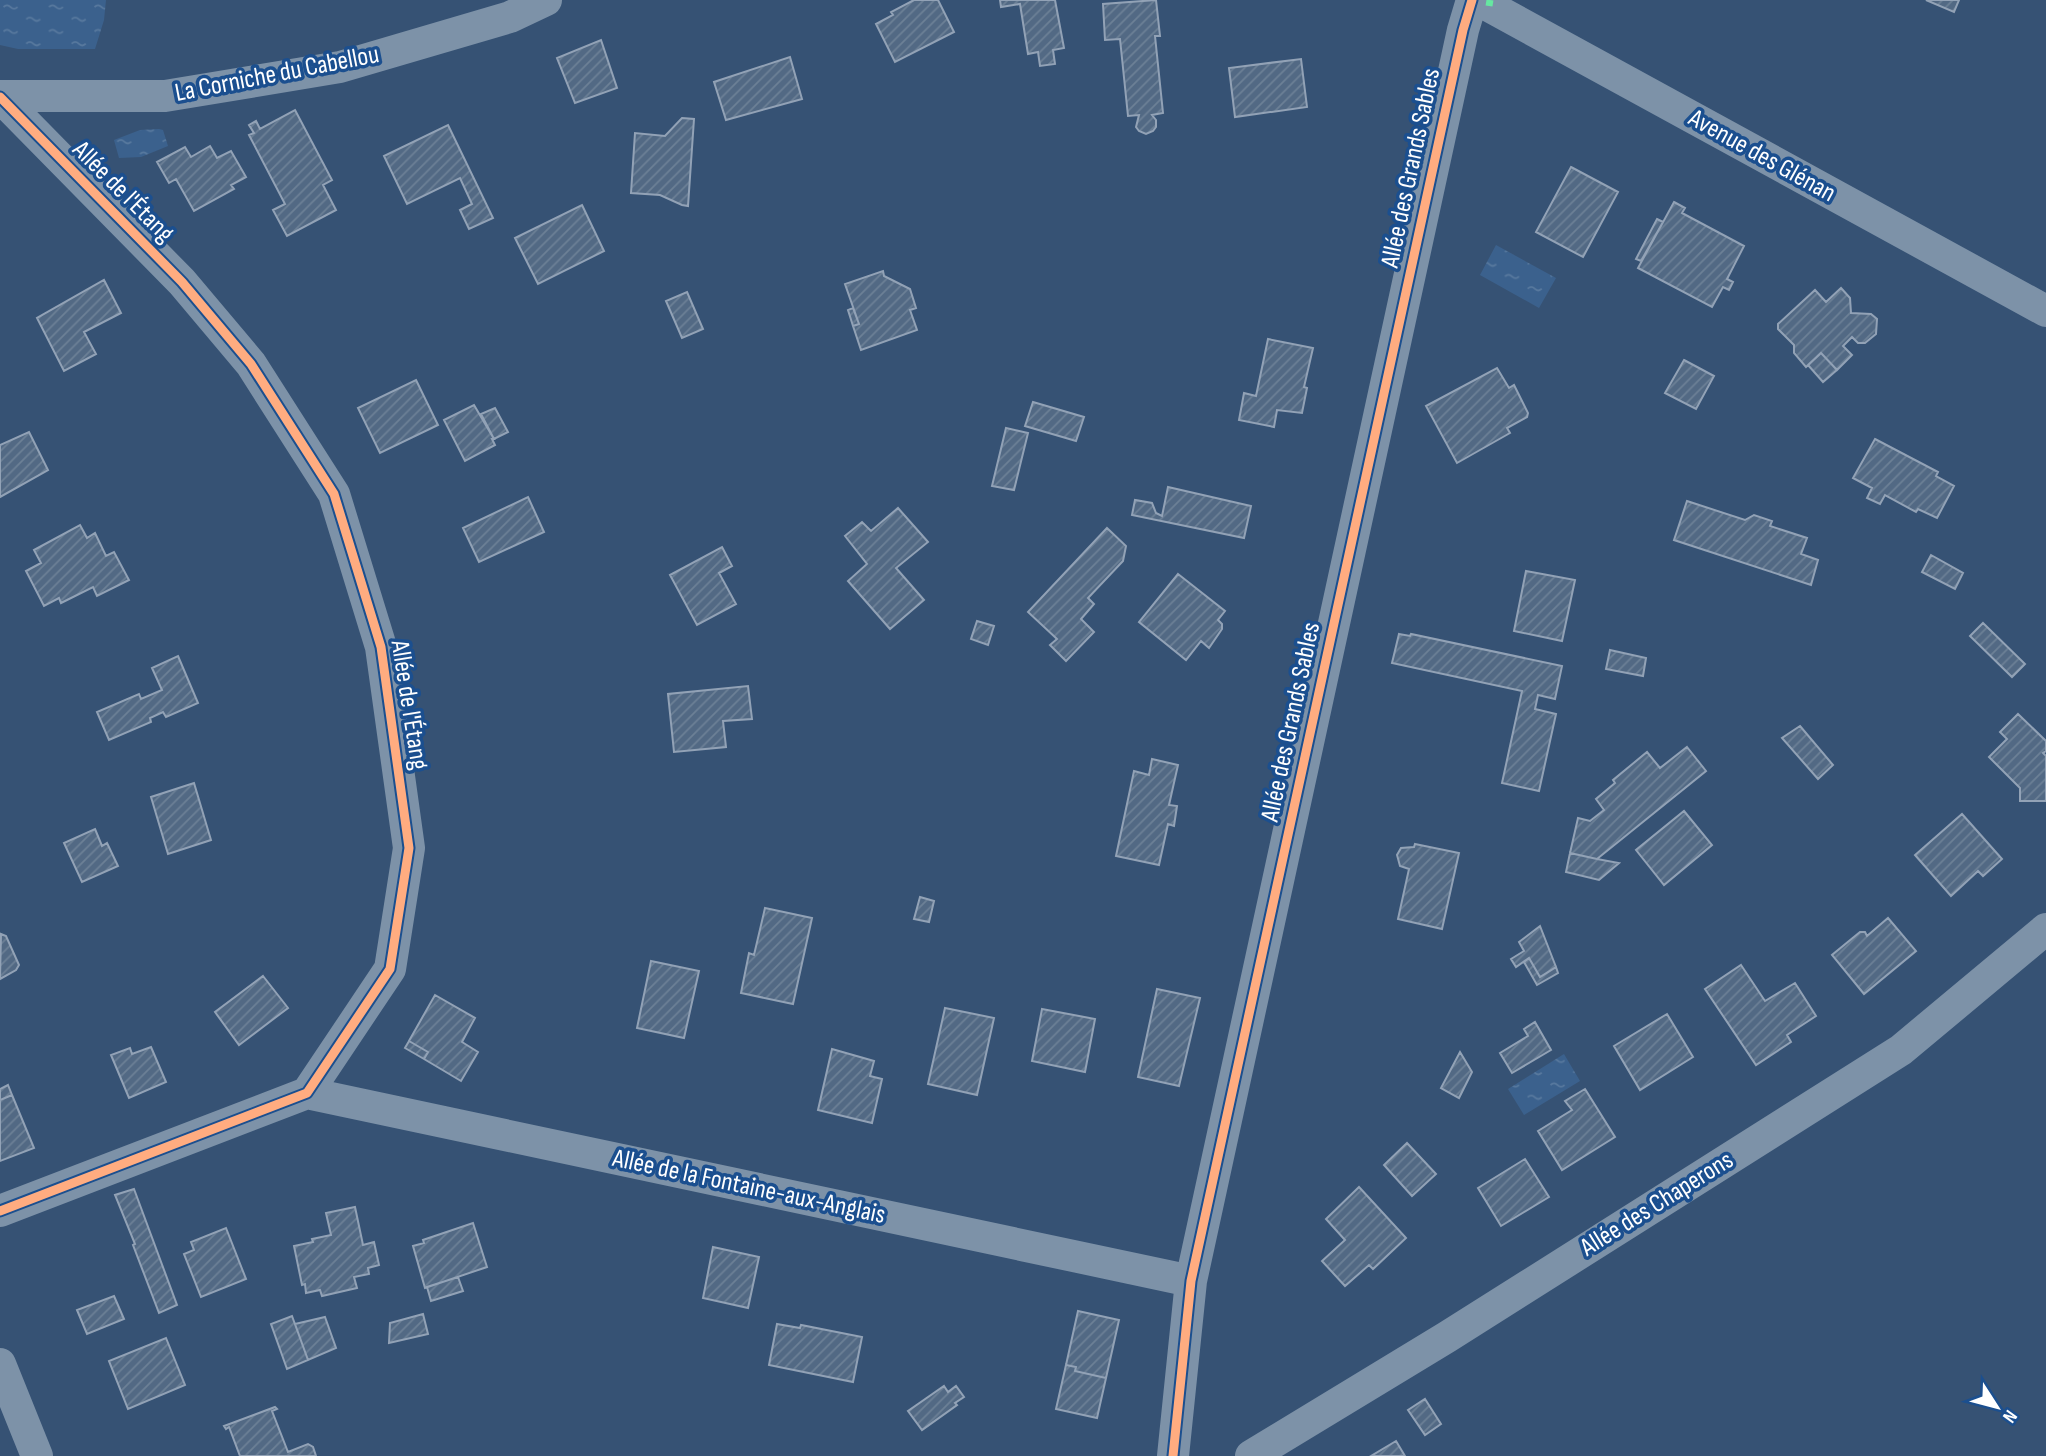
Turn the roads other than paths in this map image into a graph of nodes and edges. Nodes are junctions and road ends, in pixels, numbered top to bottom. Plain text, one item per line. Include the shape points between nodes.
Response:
1 (546, 0) edge
2 (1472, 0) edge
3 (1478, 0) edge
4 (0, 97) edge
5 (2046, 311) edge
6 (2046, 929) edge
7 (307, 1093) junction
8 (0, 1211) edge
9 (1191, 1282) junction
10 (0, 1364) edge
11 (37, 1456) edge
12 (1173, 1456) edge
13 (1251, 1456) edge

1 - 4 street, La Corniche du Cabellou via 510,17 340,67 165,96
2 - 9 street, Allée des Grands Sables
3 - 5 street, Avenue des Glénan
4 - 7 street, Allée de l'Étang via 182,282 251,364 334,494 381,647 409,848 390,969
6 - 13 street, Allée des Chaperons via 1901,1050
7 - 8 street
7 - 9 street, Allée de la Fontaine-aux-Anglais
9 - 12 street, Allée des Grands Sables
10 - 11 street

